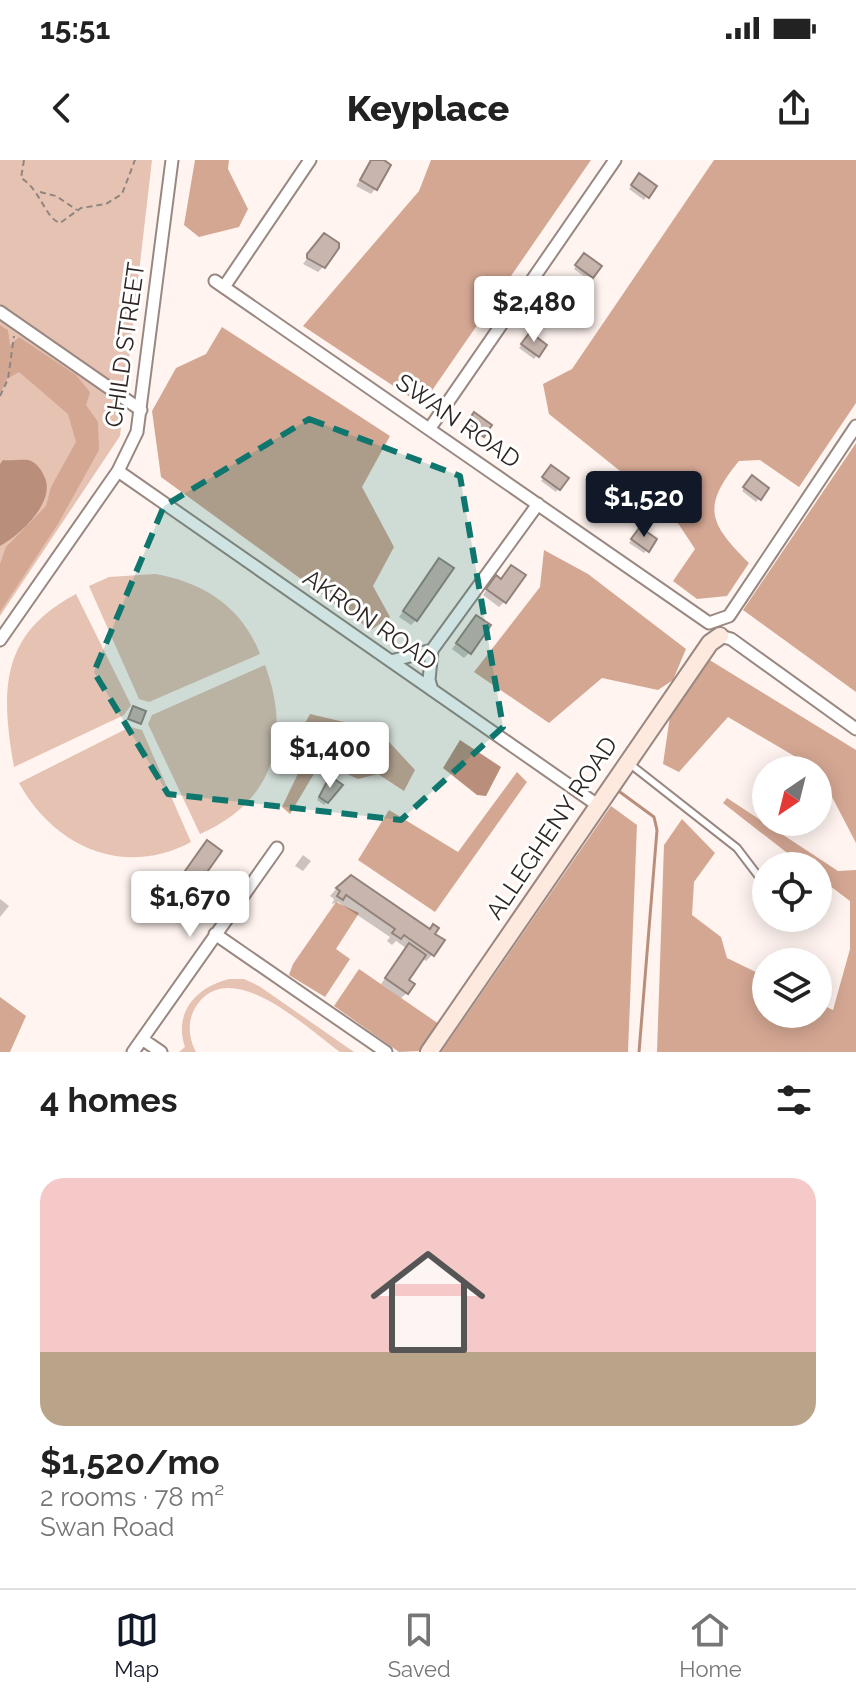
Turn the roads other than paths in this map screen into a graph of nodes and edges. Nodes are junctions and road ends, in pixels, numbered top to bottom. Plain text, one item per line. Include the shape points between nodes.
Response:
1 (172, 160) edge
2 (310, 160) edge
3 (615, 160) edge
4 (0, 312) edge
5 (141, 410) junction
6 (856, 426) edge
7 (430, 428) junction
8 (118, 471) junction
9 (538, 504) junction
10 (718, 629) junction
11 (0, 640) edge
12 (432, 650) junction
13 (391, 661) junction
14 (432, 690) junction
15 (856, 729) edge
16 (626, 761) junction
17 (596, 804) junction
18 (277, 848) dead end
19 (752, 868) edge
20 (215, 934) junction
21 (142, 1039) junction
22 (133, 1052) edge
23 (161, 1052) edge
24 (386, 1052) edge
25 (429, 1052) edge

1 - 5 street, CHILD STREET
2 - 7 street, SWAN ROAD via 220,284
3 - 7 street
4 - 5 street
5 - 8 street, CHILD STREET via 134,441
6 - 10 street, ALLEGHENY ROAD
7 - 9 street, SWAN ROAD
8 - 11 street, CHILD STREET
8 - 13 street, AKRON ROAD
9 - 10 street, SWAN ROAD
9 - 12 street
10 - 15 street, SWAN ROAD
10 - 16 street, ALLEGHENY ROAD
12 - 13 street
12 - 14 street
13 - 14 street, AKRON ROAD
14 - 17 street, AKRON ROAD
16 - 17 street, ALLEGHENY ROAD
16 - 19 lane via 737,848
17 - 25 street, ALLEGHENY ROAD
18 - 20 street
20 - 21 street
20 - 24 street
21 - 22 street
21 - 23 street

